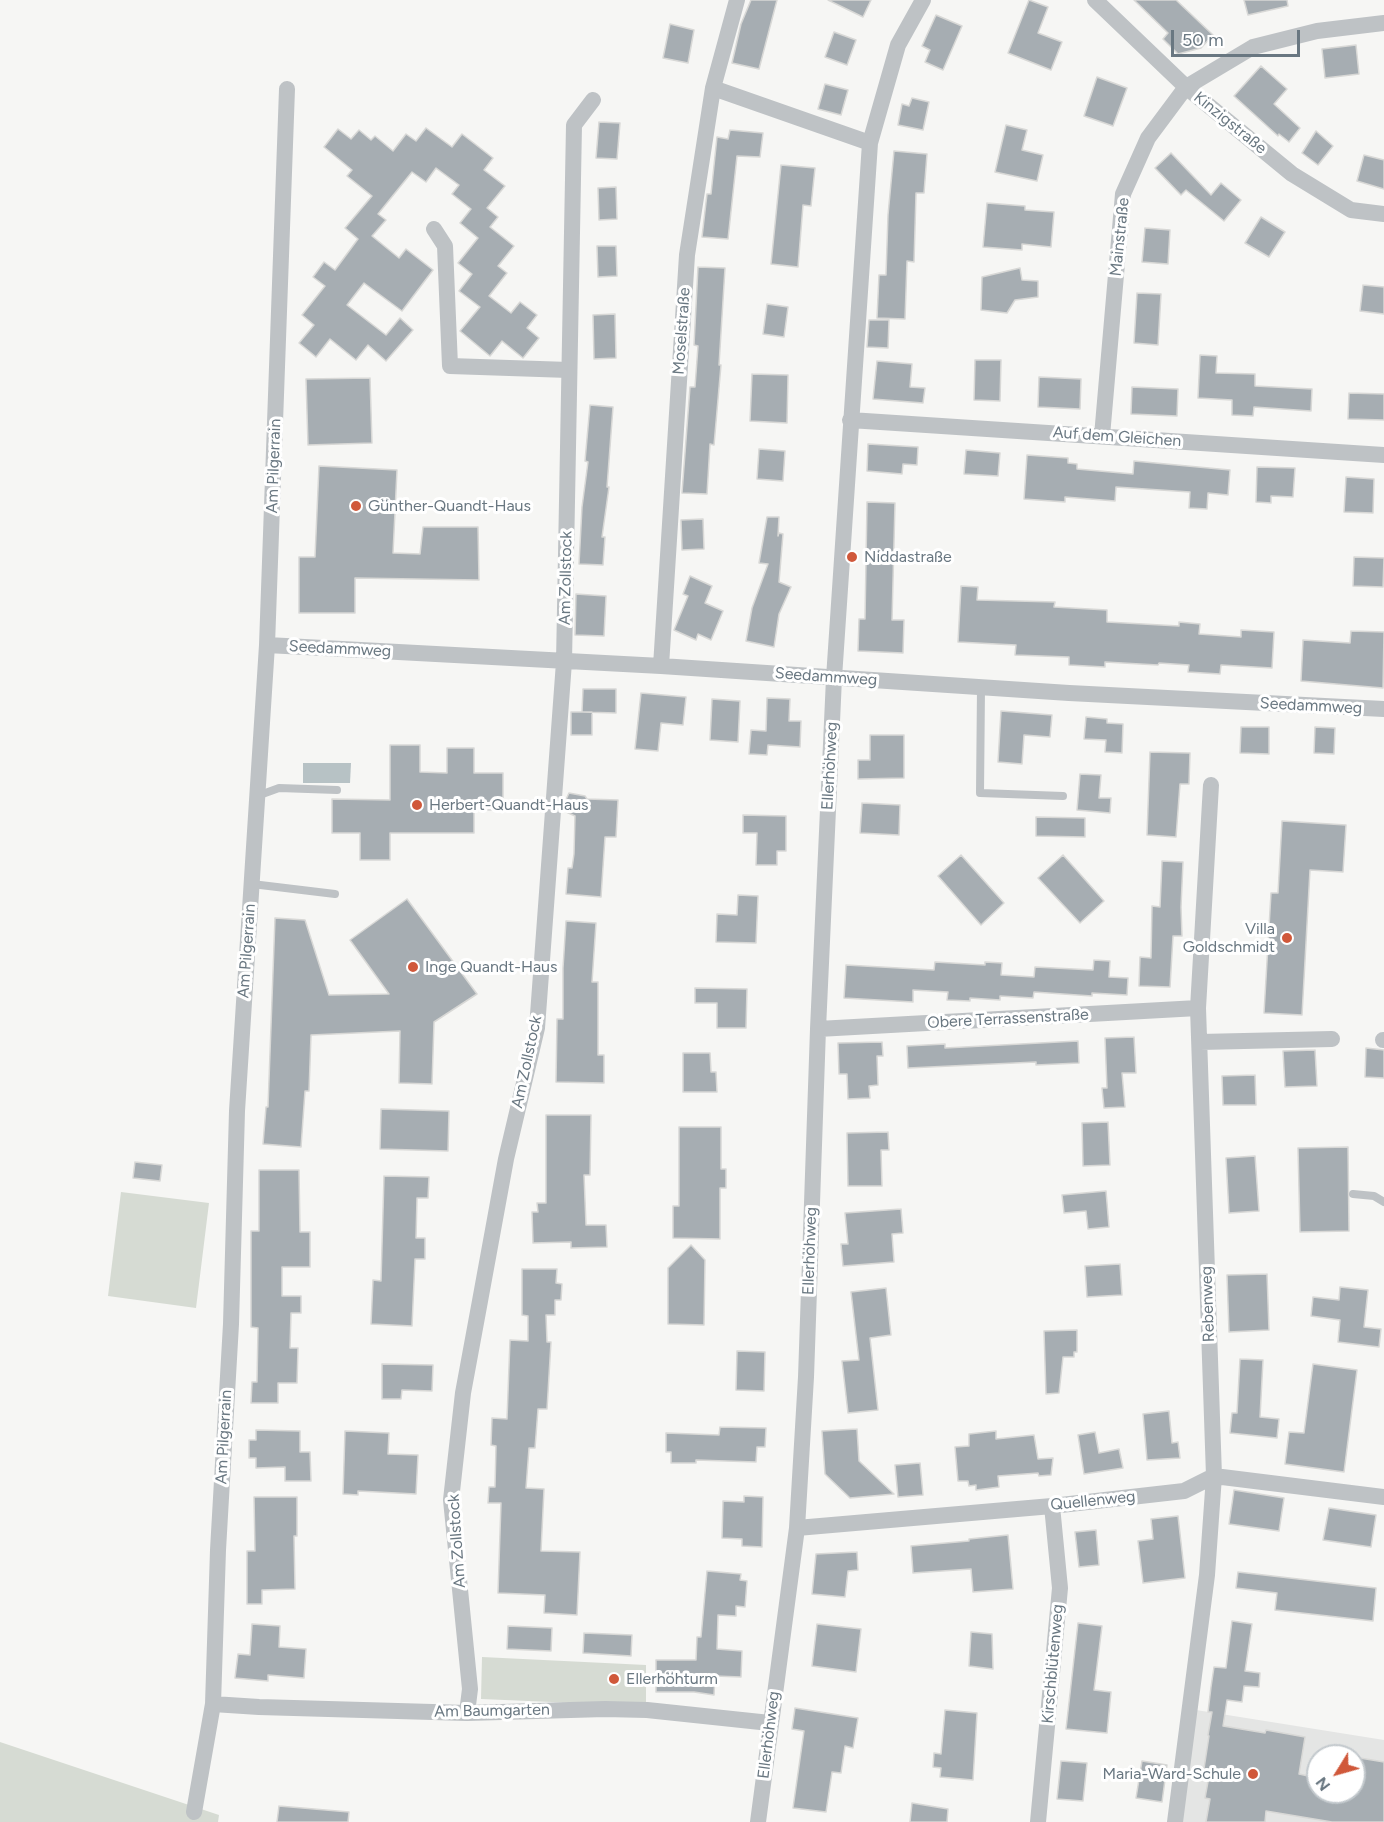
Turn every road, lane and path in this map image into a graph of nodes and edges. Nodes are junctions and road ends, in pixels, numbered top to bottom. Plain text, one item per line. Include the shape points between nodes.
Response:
1 (737, 0) edge
2 (923, 0) edge
3 (1095, 0) edge
4 (1384, 24) edge
5 (1186, 87) junction
6 (713, 88) junction
7 (288, 89) dead end
8 (593, 100) dead end
9 (870, 143) junction
10 (1384, 214) edge
11 (434, 229) dead end
12 (569, 370) junction
13 (850, 420) junction
14 (1101, 436) junction
15 (1384, 455) edge
16 (267, 645) junction
17 (564, 662) junction
18 (661, 666) junction
19 (834, 678) junction
20 (981, 688) junction
21 (1384, 709) edge
22 (1211, 785) dead end
23 (337, 790) dead end
24 (256, 796) junction
25 (1063, 796) dead end
26 (252, 884) junction
27 (335, 894) dead end
28 (1198, 1008) junction
29 (818, 1029) junction
30 (1332, 1039) dead end
31 (1200, 1042) junction
32 (1353, 1194) dead end
33 (1384, 1202) edge
34 (1214, 1476) junction
35 (1384, 1497) edge
36 (1052, 1506) junction
37 (797, 1528) junction
38 (213, 1704) junction
39 (467, 1713) junction
40 (770, 1723) junction
41 (194, 1812) dead end
42 (758, 1822) edge
43 (1038, 1822) edge
44 (1175, 1822) edge

1 - 6 street, Moselstraße
2 - 9 street via 898,45
3 - 5 street, Kinzigstraße
4 - 5 street, Mainstraße via 1317,31 1253,47
5 - 10 street, Kinzigstraße via 1292,174 1351,210
5 - 14 street, Mainstraße via 1148,138 1123,194
6 - 9 street
6 - 18 street, Moselstraße via 687,255
7 - 16 street, Am Pilgerrain
8 - 12 street, Am Zollstock via 574,125
9 - 13 street
11 - 12 street via 446,246 450,366
12 - 17 street, Am Zollstock
13 - 14 street, Auf dem Gleichen
13 - 19 street
14 - 15 street, Auf dem Gleichen
16 - 17 street, Seedammweg
16 - 24 street, Am Pilgerrain
17 - 18 street, Seedammweg
17 - 39 street, Am Zollstock via 537,1028 506,1159 463,1393 451,1500 470,1689
18 - 19 street, Seedammweg
19 - 20 street, Seedammweg
19 - 29 street, Ellerhöhweg
20 - 21 street, Seedammweg
20 - 25 lane via 980,793
22 - 28 street, Rebenweg
23 - 24 lane via 279,788
24 - 26 street, Am Pilgerrain
26 - 27 lane
26 - 38 street, Am Pilgerrain via 237,1111
28 - 29 street, Obere Terrassenstraße
28 - 31 street, Rebenweg
29 - 37 street, Ellerhöhweg
30 - 31 street
31 - 34 street, Rebenweg
32 - 33 lane via 1374,1196
34 - 35 street
34 - 36 street, Quellenweg via 1184,1491
34 - 44 street, Rebenweg via 1207,1575
36 - 37 street, Quellenweg
36 - 43 street, Kirschblütenweg via 1060,1588
37 - 40 street, Ellerhöhweg
38 - 39 street, Am Baumgarten
38 - 41 street, Am Pilgerrain
39 - 40 street, Am Baumgarten via 647,1710
40 - 42 street, Ellerhöhweg

